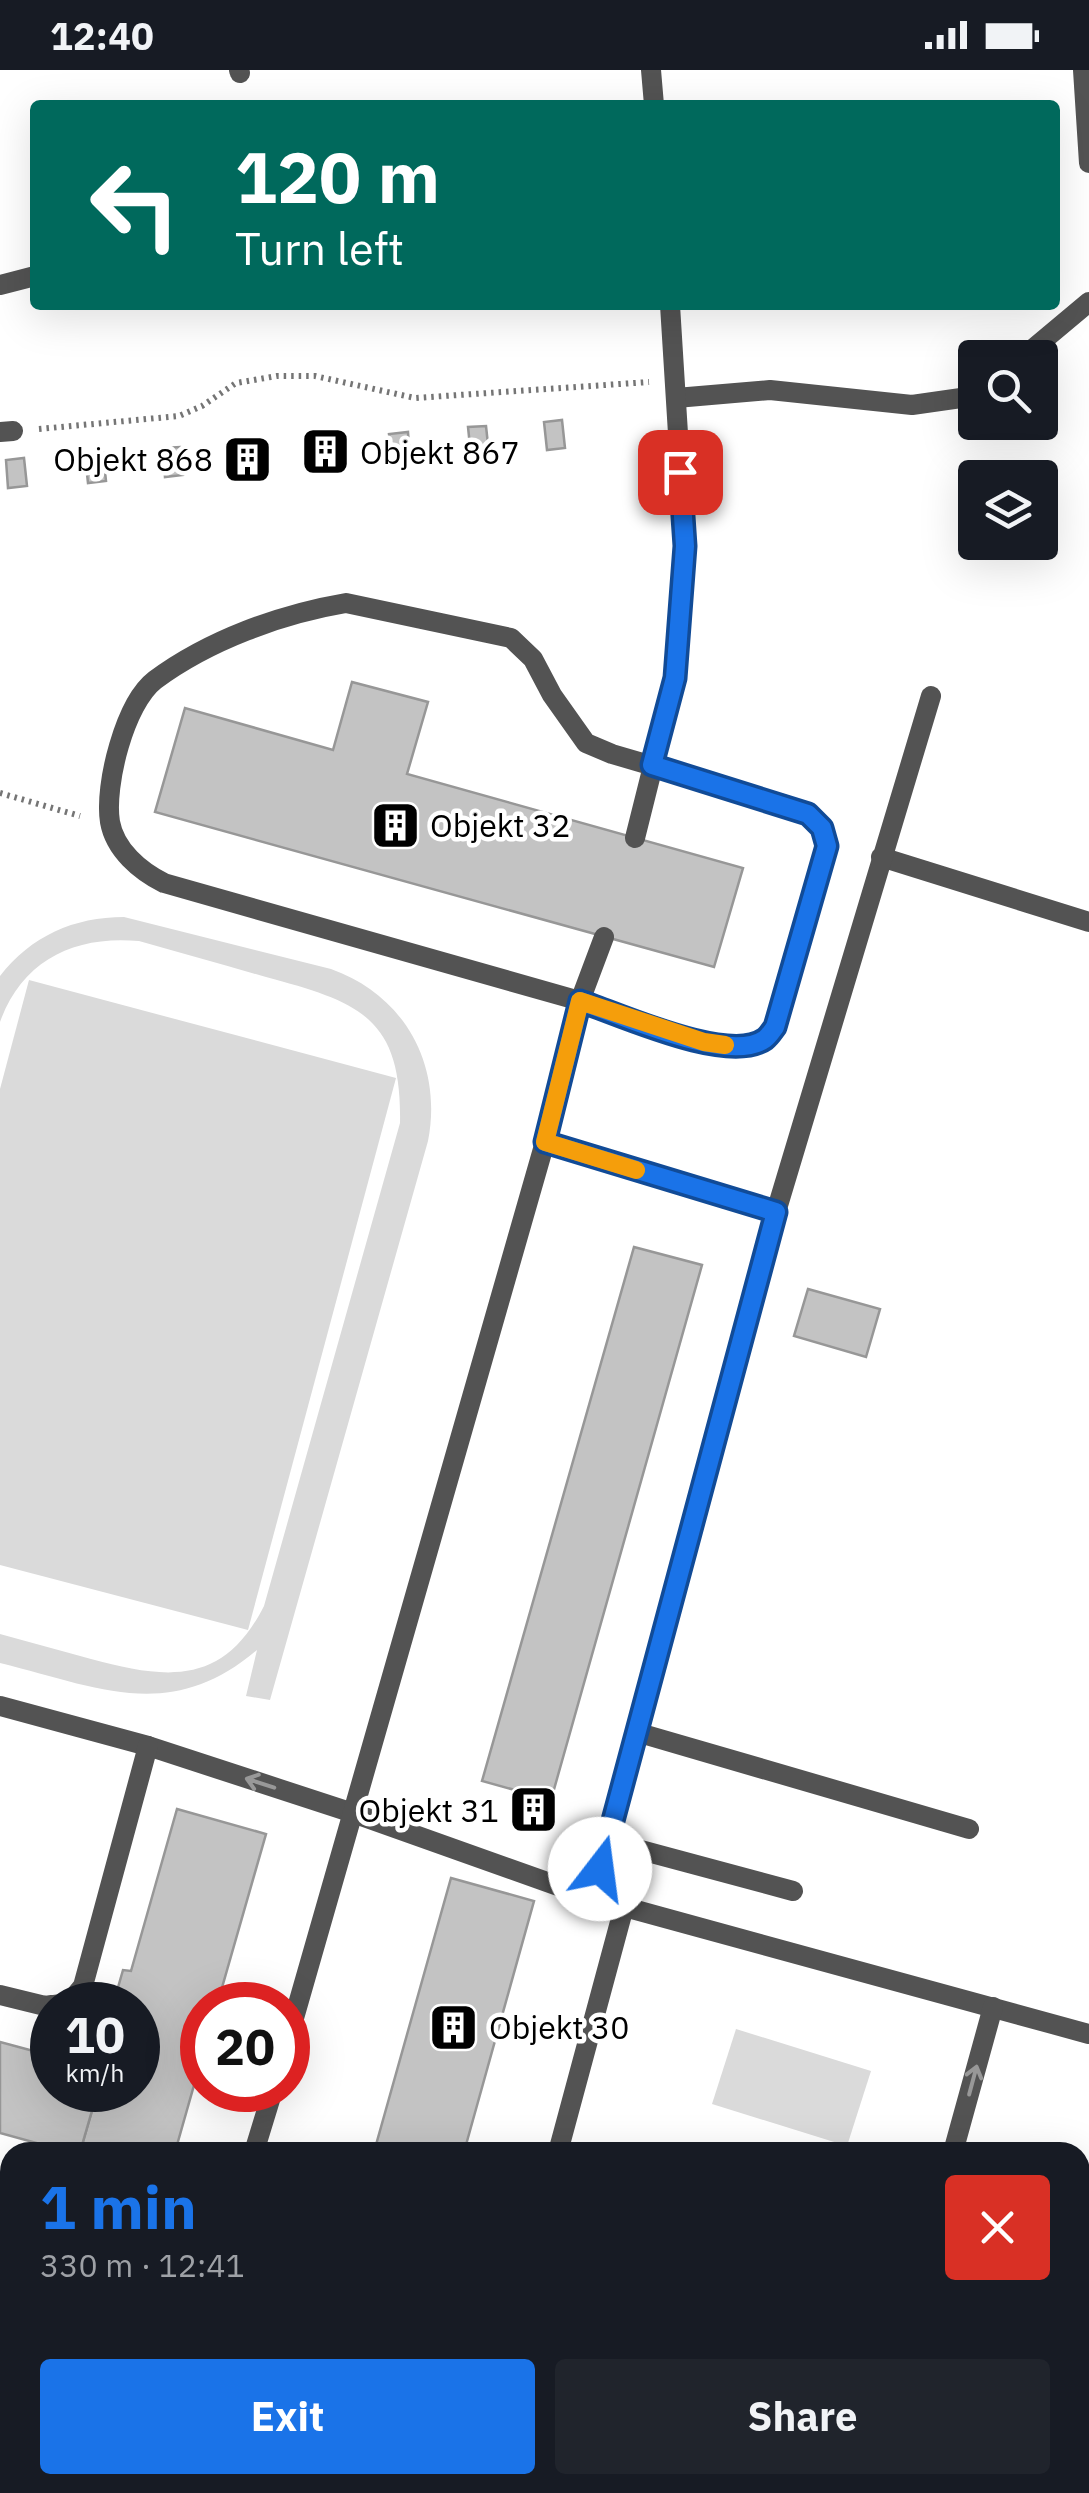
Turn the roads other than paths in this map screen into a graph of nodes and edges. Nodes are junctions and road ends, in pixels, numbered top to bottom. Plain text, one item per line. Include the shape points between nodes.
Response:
1 (651, 70) edge
2 (1083, 70) edge
3 (654, 100) edge
4 (1089, 163) edge
5 (30, 277) edge
6 (0, 285) edge
7 (1089, 302) edge
8 (670, 310) edge
9 (1044, 340) edge
10 (676, 389) junction
11 (958, 398) edge
12 (931, 696) dead end
13 (652, 765) junction
14 (635, 838) dead end
15 (882, 857) junction
16 (1089, 922) edge
17 (604, 937) dead end
18 (580, 1001) junction
19 (545, 1142) junction
20 (776, 1212) junction
21 (1, 1708) edge
22 (636, 1732) junction
23 (148, 1746) junction
24 (353, 1813) junction
25 (969, 1828) dead end
26 (607, 1840) junction
27 (793, 1891) dead end
28 (592, 1898) junction
29 (624, 1906) junction
30 (83, 1982) edge
31 (304, 1982) edge
32 (0, 1995) edge
33 (30, 2002) edge
34 (993, 2007) junction
35 (1089, 2034) edge
36 (266, 2112) edge
37 (257, 2142) edge
38 (561, 2142) edge
39 (956, 2142) edge

1 - 3 lane
2 - 4 lane
5 - 6 lane
7 - 9 lane
8 - 10 lane
10 - 11 lane via 770,390 912,405
10 - 13 lane via 685,546 675,678
12 - 15 lane
13 - 14 lane
13 - 18 lane via 786,805 822,828 824,865 787,989 775,1027 764,1040 739,1047
13 - 18 lane via 586,743 533,659 511,638 346,603 299,611 193,656 152,683 132,706 110,791 110,824 142,872
15 - 16 lane
15 - 20 lane
17 - 18 lane
18 - 19 lane
19 - 20 lane
19 - 24 lane
20 - 22 lane
21 - 23 lane
22 - 25 lane
22 - 26 lane
24 -> 23 lane
23 - 30 lane
24 - 28 lane
24 - 31 lane
26 - 27 lane
26 - 28 lane
28 - 29 lane
29 - 34 lane
29 - 38 lane
32 - 33 lane
34 - 35 lane
39 -> 34 lane
36 - 37 lane

